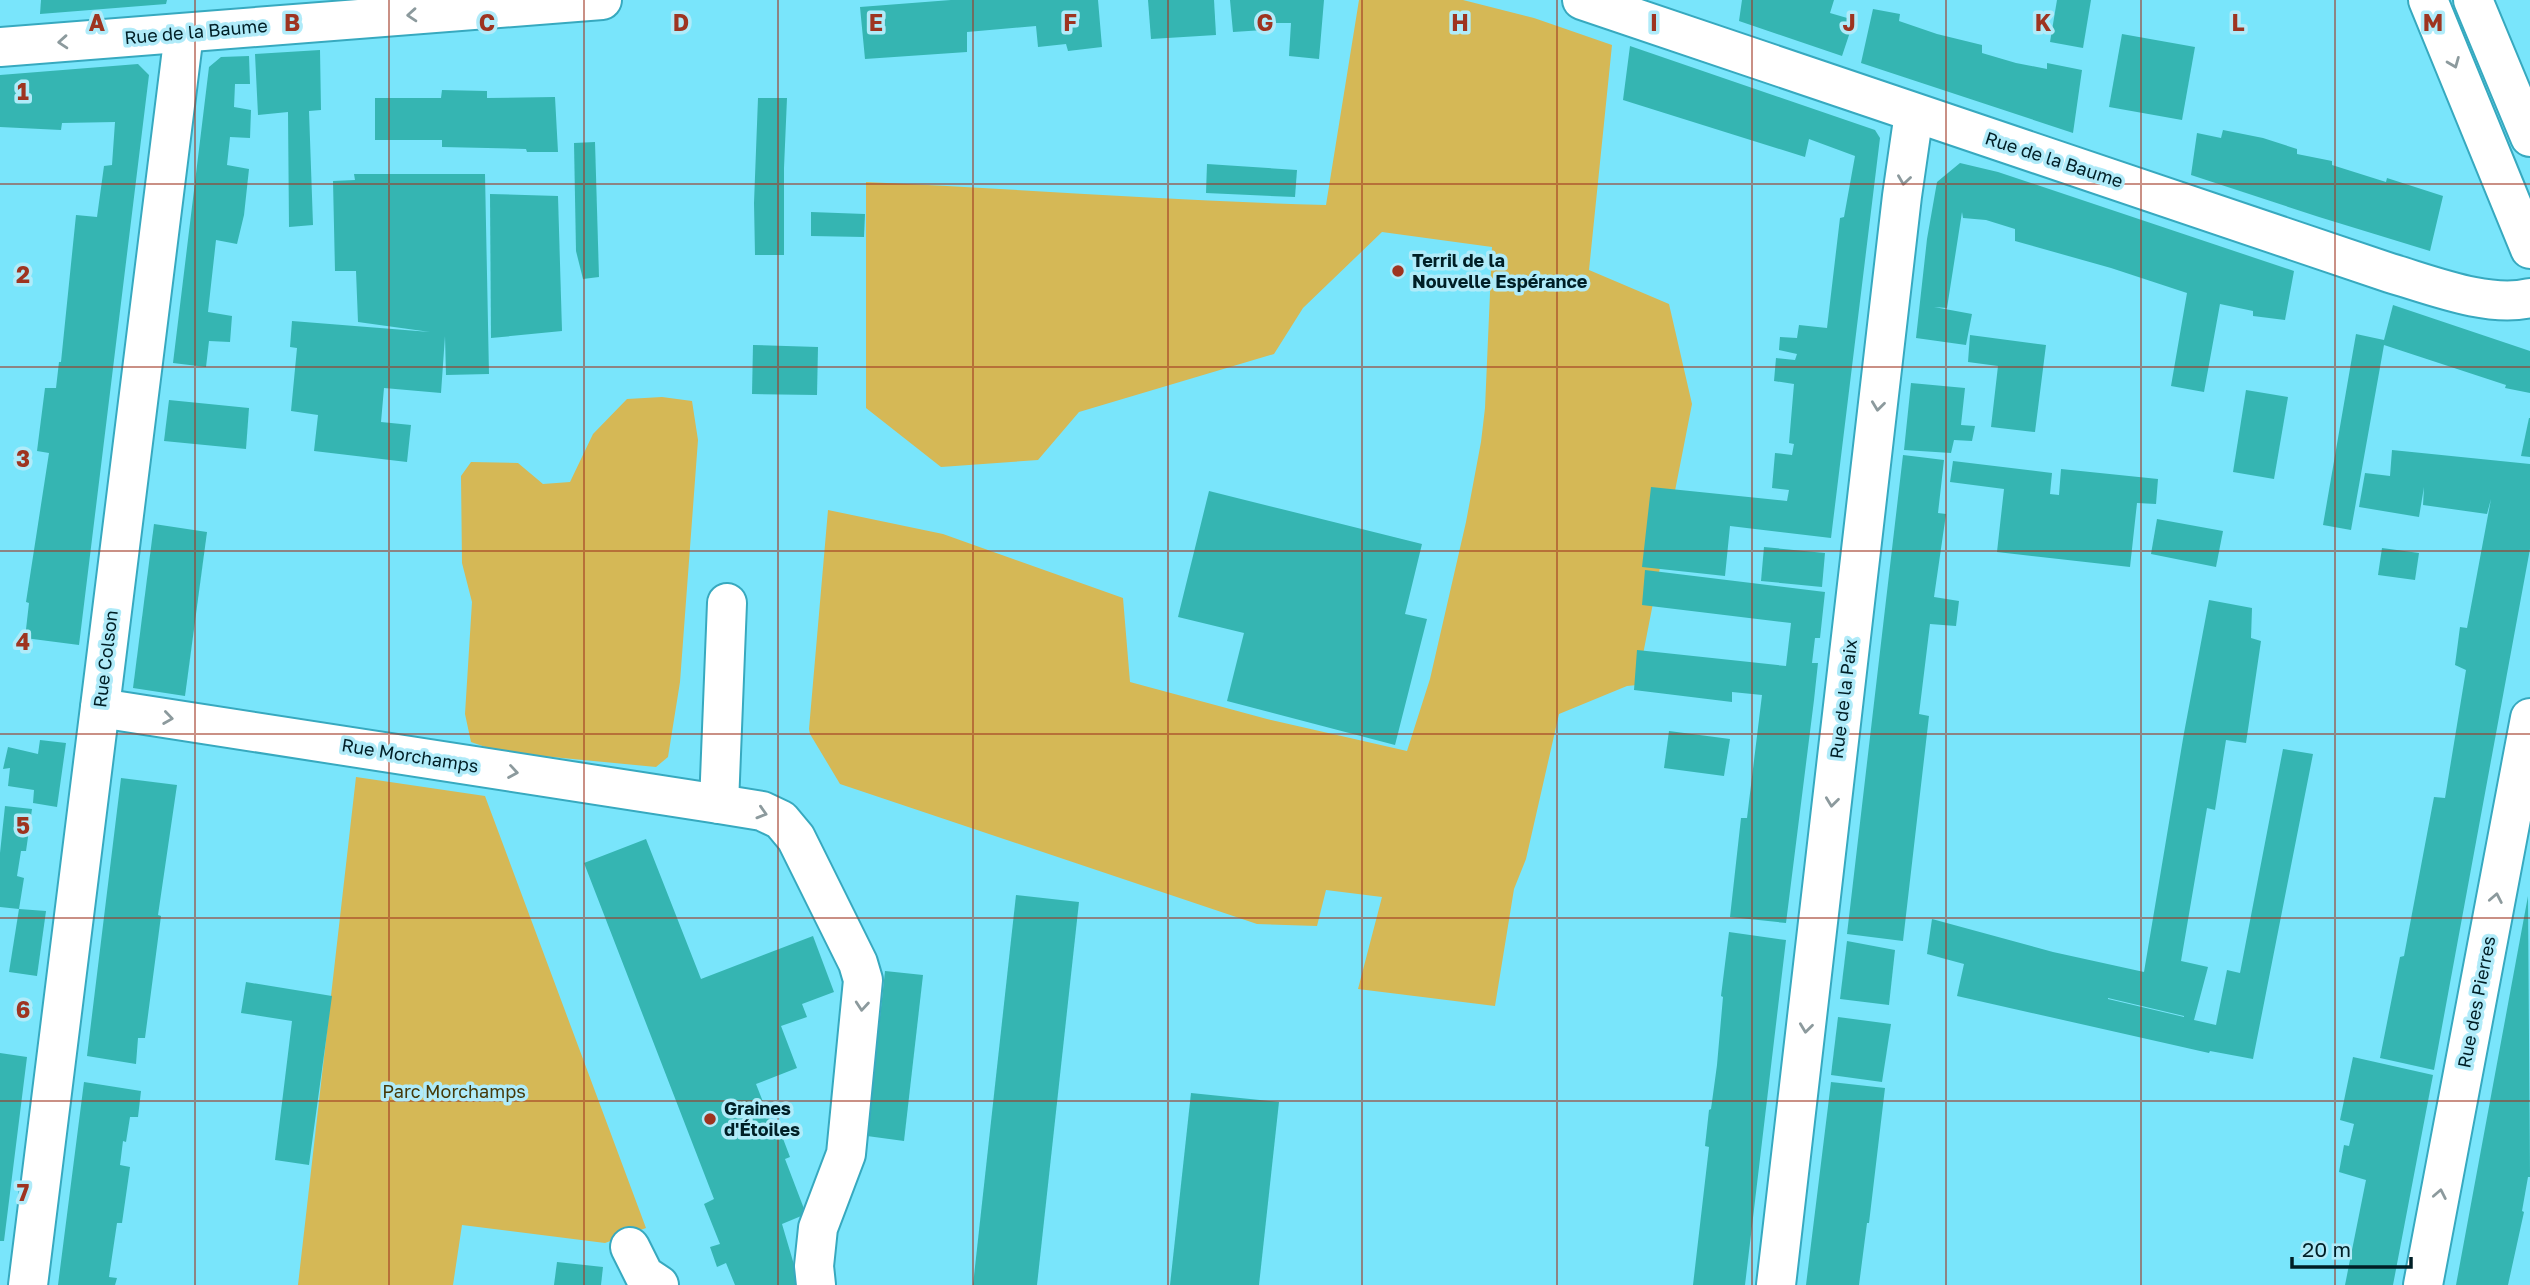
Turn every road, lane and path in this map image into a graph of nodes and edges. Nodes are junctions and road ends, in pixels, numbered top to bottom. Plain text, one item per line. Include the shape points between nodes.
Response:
1 (602, 0) edge
2 (1582, 0) edge
3 (2428, 0) edge
4 (2473, 0) edge
5 (184, 33) junction
6 (0, 47) edge
7 (1914, 113) junction
8 (2530, 137) edge
9 (2530, 250) edge
10 (2530, 298) edge
11 (727, 603) dead end
12 (100, 708) junction
13 (2530, 719) edge
14 (719, 804) junction
15 (630, 1247) dead end
16 (28, 1285) edge
17 (659, 1285) edge
18 (816, 1285) edge
19 (1776, 1285) edge
20 (2423, 1285) edge

1 -> 5 street, Rue de la Baume
2 - 7 street, Rue de la Baume
3 -> 9 street
4 - 8 street
5 -> 6 street, Rue de la Baume
5 - 12 street, Rue Colson
7 - 10 street, Rue de la Baume via 2390,273 2494,299
7 -> 19 street, Rue de la Paix
11 - 14 street
12 -> 14 street, Rue Morchamps
12 - 16 street, Rue Colson
20 -> 13 street, Rue des Pierres
14 -> 18 street, Rue Morchamps via 762,811 781,820 796,838 863,980 846,1154 818,1228
15 - 17 street via 644,1275

